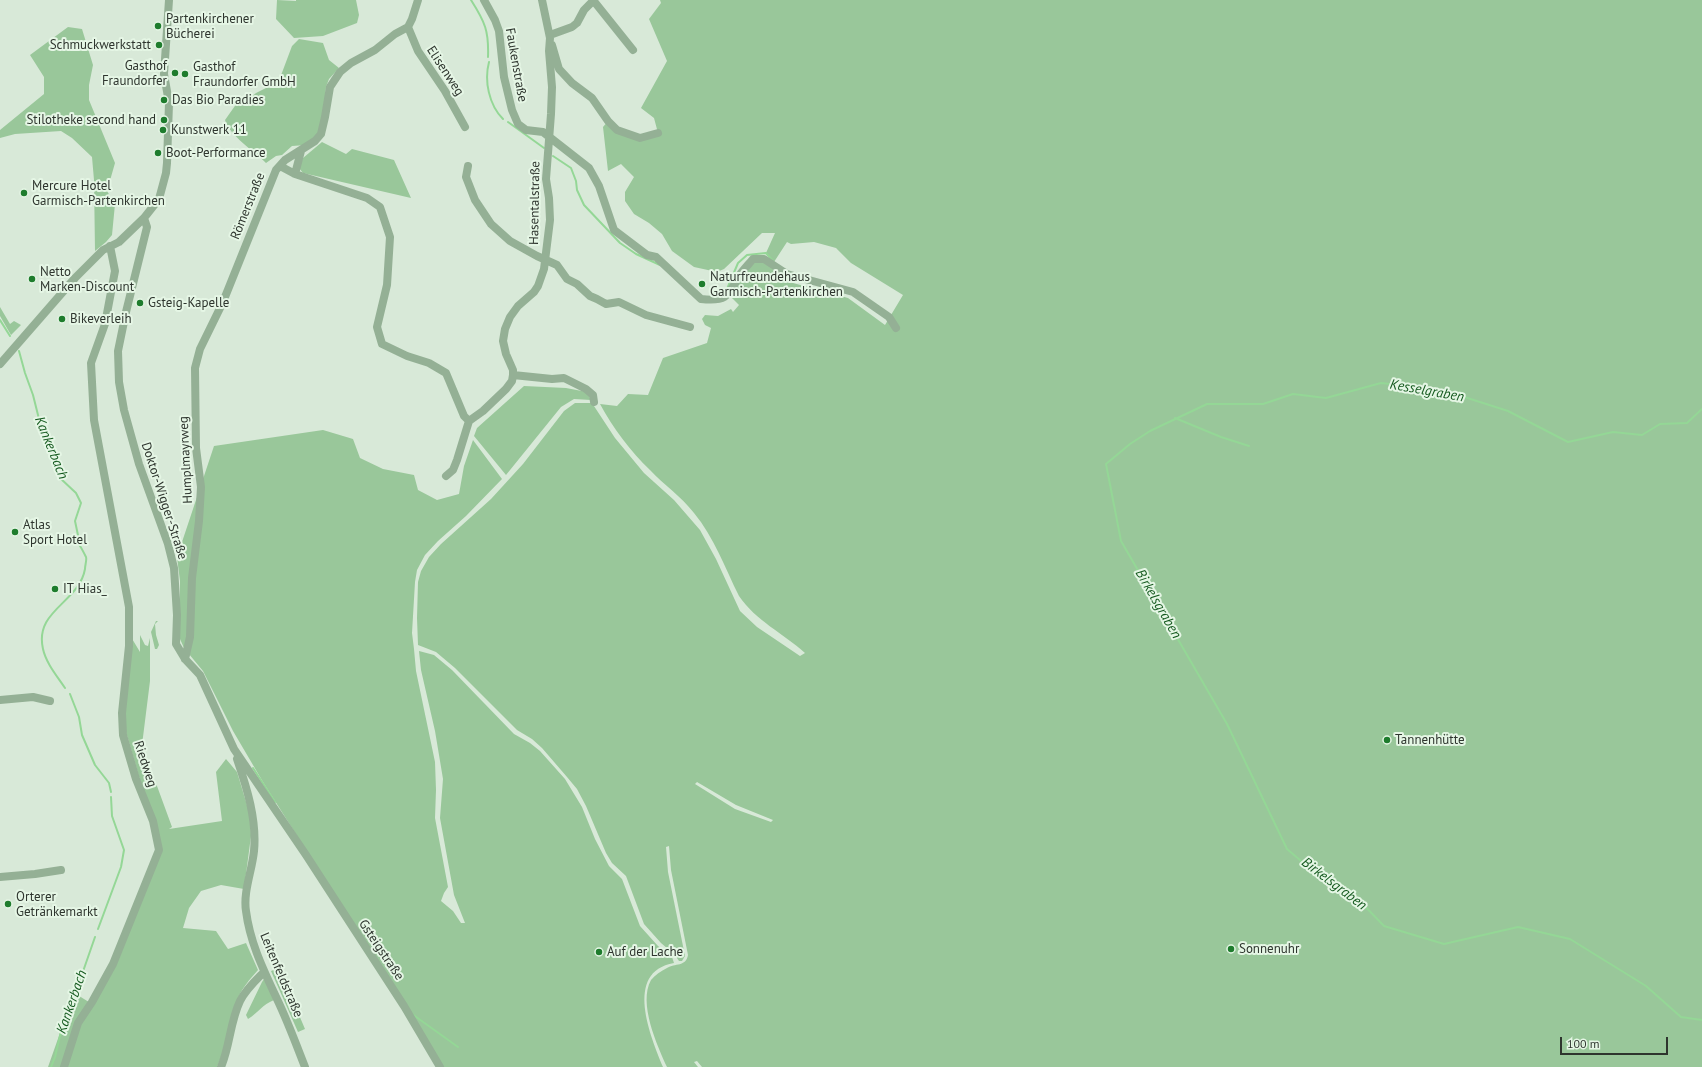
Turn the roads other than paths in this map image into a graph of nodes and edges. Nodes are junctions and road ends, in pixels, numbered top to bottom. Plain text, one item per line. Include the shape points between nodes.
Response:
1 (169, 0) edge
2 (418, 0) edge
3 (484, 0) edge
4 (542, 0) edge
5 (593, 0) edge
6 (408, 27) junction
7 (550, 36) junction
8 (633, 50) dead end
9 (465, 127) dead end
10 (658, 133) dead end
11 (550, 137) junction
12 (301, 151) junction
13 (280, 166) junction
14 (468, 166) dead end
15 (295, 174) junction
16 (144, 218) junction
17 (110, 246) junction
18 (546, 259) junction
19 (690, 327) dead end
20 (896, 328) dead end
21 (206, 334) joint
22 (0, 364) edge
23 (513, 375) junction
24 (594, 402) dead end
25 (469, 421) junction
26 (446, 476) dead end
27 (185, 659) junction
28 (0, 700) edge
29 (50, 701) dead end
30 (234, 749) junction
31 (306, 855) joint
32 (61, 870) dead end
33 (0, 877) edge
34 (264, 972) junction
35 (434, 1063) edge
36 (64, 1067) edge
37 (221, 1067) edge
38 (305, 1067) edge
39 (440, 1067) edge

1 - 16 street via 164,74 169,103 166,173 159,199
2 - 6 street
3 - 11 street, Faukenstraße via 499,32 504,77 516,120 522,128 541,132
4 - 7 street
5 - 7 street via 577,23
5 - 8 street
6 - 9 street, Elisenweg via 418,51
6 - 12 street, Römerstraße via 340,72 330,87 321,134
7 - 10 street via 559,69 592,98 616,130 640,138
7 - 11 street, Hasentalstraße
11 - 18 street, Hasentalstraße via 546,168 550,220
11 - 20 street via 593,172 614,230 647,255 656,257 701,299 726,297 753,259 764,259 787,274 853,292 889,317
12 - 13 street, Römerstraße via 284,160
12 - 15 street
13 - 15 street
13 - 21 street, Römerstraße via 271,180 223,302
14 - 18 street via 466,177 469,186 491,224 510,241
15 - 25 street via 367,198 380,207 390,237 387,285 377,327 382,344 430,363 446,373 459,406
16 - 17 street via 119,242
16 - 27 street, Doktor-Wigger-Straße via 147,227 118,351 119,382 139,464 174,568 176,644
17 - 22 street via 75,278
17 - 36 street, Riedweg via 115,271 105,324 90,363 94,420 129,607 129,646 122,713 123,735 136,779 153,821 158,850 113,964 78,1023
18 - 19 street via 561,269 562,275 567,279 606,304 619,302 646,315
18 - 23 street, Hasentalstraße via 538,286 518,306 505,329 504,348
21 - 27 street, Humplmayrweg via 195,368 196,448 202,487 192,578 190,637
23 - 24 street via 564,378 586,389 593,395
23 - 25 street via 506,389
25 - 26 street via 459,456 453,470
27 - 30 street, Doktor-Wigger-Straße via 208,688
28 - 29 street via 33,697
30 - 31 street, Doktor-Wigger-Straße
30 - 34 street, Leitenfeldstraße via 246,784 254,833 254,851 245,909 252,941
31 - 35 street, Gsteigstraße via 404,1006
32 - 33 street
34 - 37 street via 239,1002 227,1054
34 - 38 street, Leitenfeldstraße via 294,1036
35 - 39 street, Gsteigstraße

